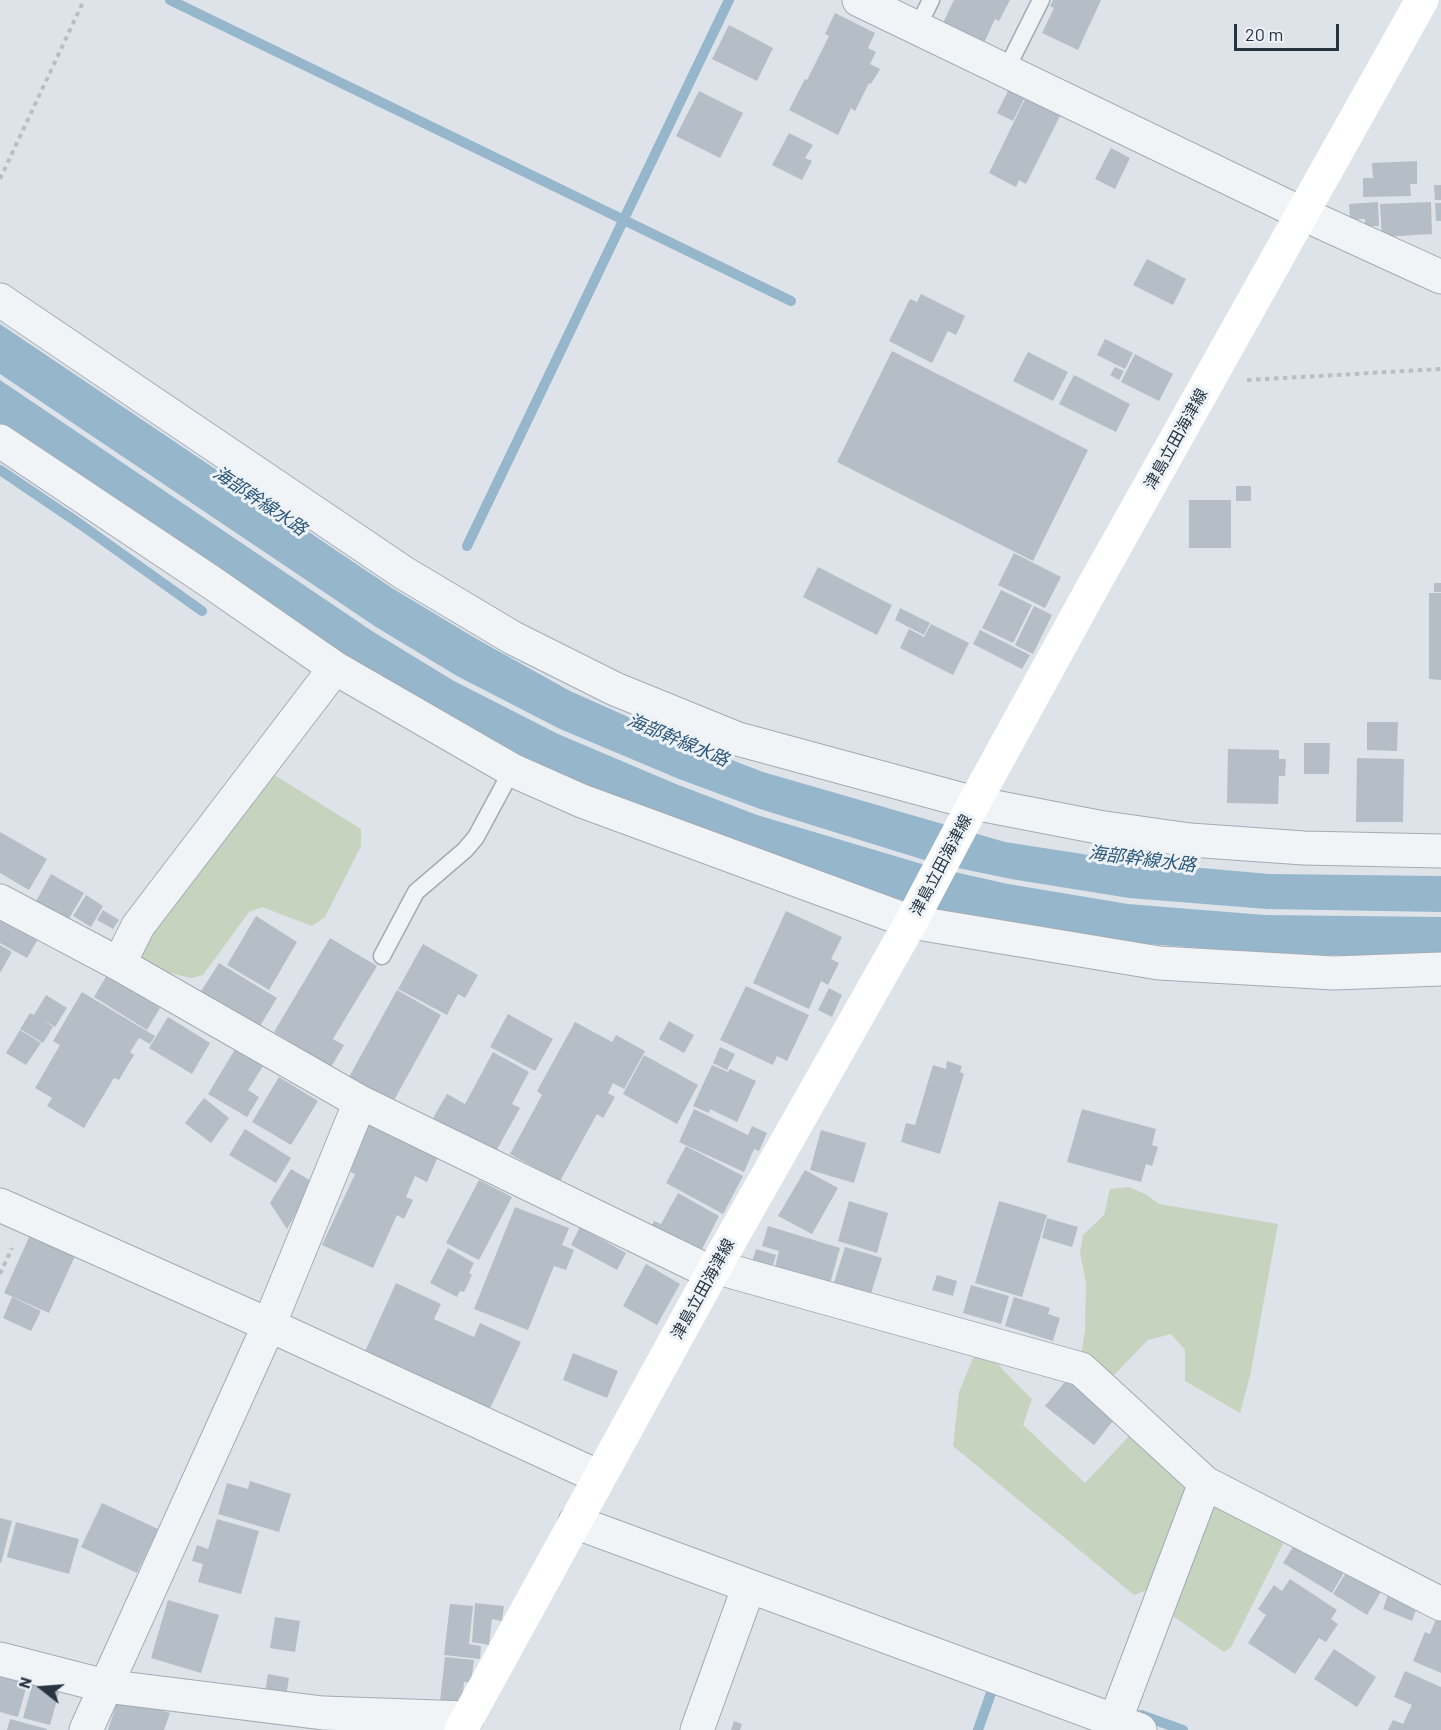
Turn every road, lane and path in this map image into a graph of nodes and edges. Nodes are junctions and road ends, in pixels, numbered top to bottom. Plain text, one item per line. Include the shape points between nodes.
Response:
1 (84, 0) edge
2 (859, 0) edge
3 (1041, 0) edge
4 (1422, 0) edge
5 (924, 14) edge
6 (1006, 70) junction
7 (0, 179) edge
8 (1303, 214) junction
9 (1441, 277) edge
10 (0, 300) edge
11 (1441, 369) edge
12 (1208, 383) junction
13 (0, 441) edge
14 (335, 668) junction
15 (512, 770) junction
16 (968, 814) junction
17 (1441, 851) edge
18 (0, 901) edge
19 (911, 922) junction
20 (382, 956) dead end
21 (118, 964) junction
22 (1441, 969) edge
23 (360, 1102) junction
24 (0, 1205) edge
25 (713, 1270) junction
26 (269, 1324) junction
27 (599, 1478) junction
28 (1205, 1483) junction
29 (575, 1522) junction
30 (749, 1586) junction
31 (1441, 1604) edge
32 (0, 1659) edge
33 (105, 1686) junction
34 (464, 1724) edge
35 (1128, 1725) edge
36 (86, 1730) edge
37 (697, 1730) edge

1 - 7 path
2 - 5 street
3 - 6 lane
4 - 8 main road, 津島立田海津線
5 - 6 street
6 - 8 street
8 - 9 street
8 - 12 main road, 津島立田海津線
10 - 16 street via 404,573 513,638 615,689 738,739
11 - 12 path
12 - 16 main road, 津島立田海津線
13 - 14 street
14 - 15 street
14 - 21 street via 138,926
15 - 19 street via 582,801
15 - 20 lane via 476,837 416,892
16 - 17 street via 1190,840 1304,848
16 - 19 main road, 津島立田海津線
18 - 21 street
19 - 22 street via 1159,963 1334,973
19 - 25 main road, 津島立田海津線
21 - 23 street
23 - 25 street
23 - 26 street
24 - 26 street
25 - 27 main road, 津島立田海津線
25 - 28 street via 1081,1369
26 - 27 street
26 - 33 street
27 - 29 main road, 津島立田海津線
28 - 31 street
28 - 35 street
29 - 30 street
29 - 34 main road, 津島立田海津線
30 - 35 street
30 - 37 street
32 - 33 street
33 - 34 street via 323,1713
33 - 36 street

